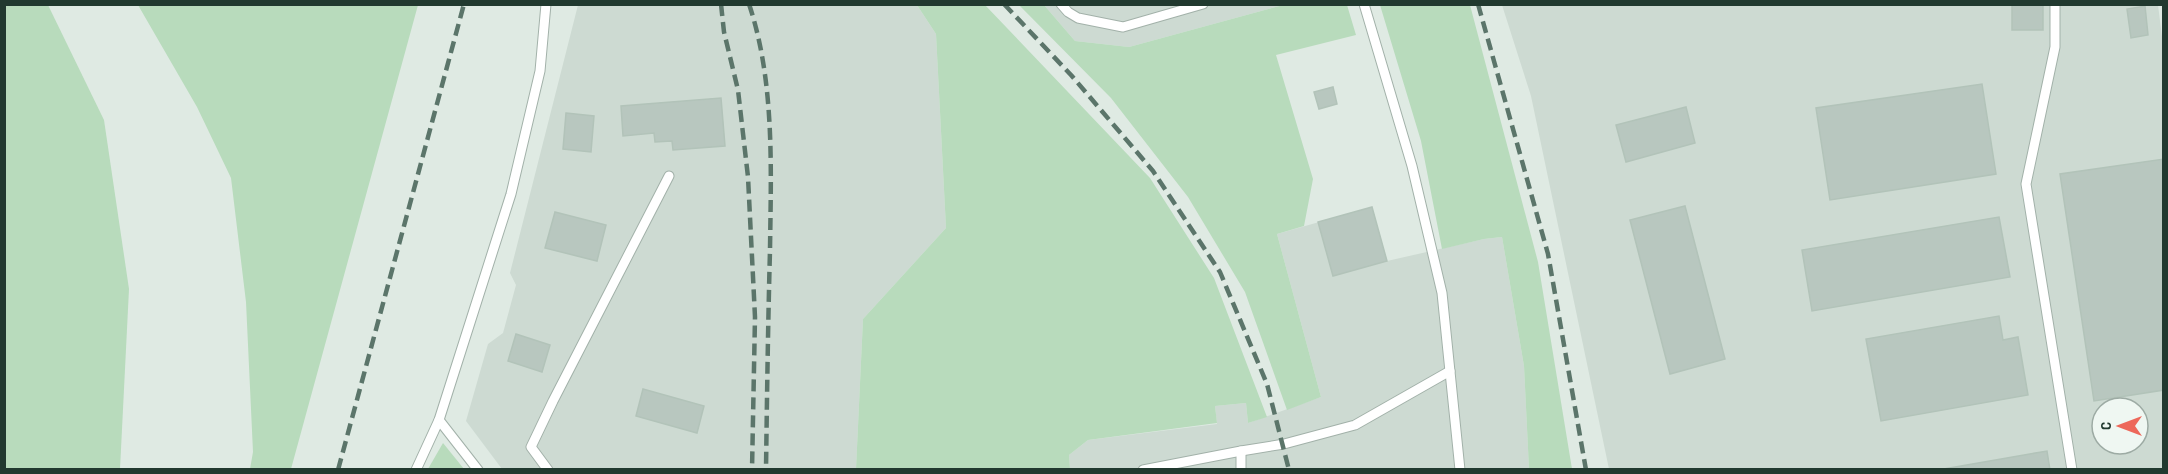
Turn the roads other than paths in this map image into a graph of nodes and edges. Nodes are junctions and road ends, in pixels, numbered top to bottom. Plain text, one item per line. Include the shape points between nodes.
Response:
1 (546, 4) edge
2 (1061, 4) edge
3 (1203, 4) edge
4 (1364, 4) edge
5 (2055, 4) edge
6 (669, 176) dead end
7 (1450, 371) junction
8 (439, 420) junction
9 (1241, 450) junction
10 (416, 470) edge
11 (478, 470) edge
12 (548, 470) edge
13 (1143, 470) edge
14 (1241, 470) edge
15 (1460, 470) edge
16 (2072, 470) edge

1 - 8 lane via 540,71 511,194
2 - 3 lane via 1078,18 1123,27
4 - 7 lane via 1412,166 1442,293
5 - 16 lane via 2055,48 2026,184
6 - 12 lane via 531,447
7 - 9 lane via 1355,425 1284,444
7 - 15 lane
8 - 10 lane
8 - 11 lane
9 - 13 lane
9 - 14 lane

